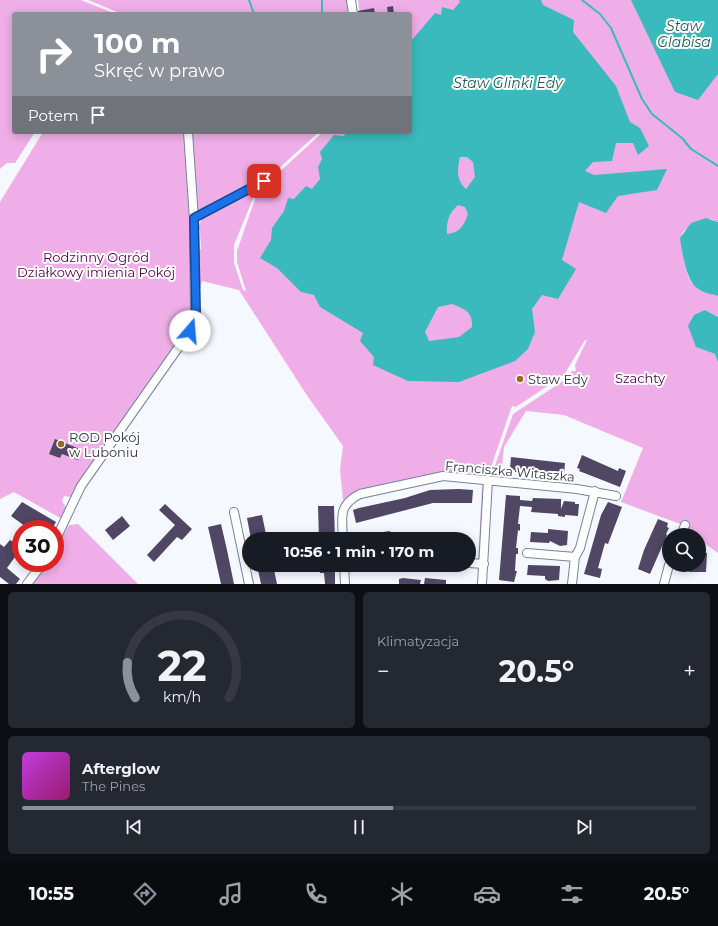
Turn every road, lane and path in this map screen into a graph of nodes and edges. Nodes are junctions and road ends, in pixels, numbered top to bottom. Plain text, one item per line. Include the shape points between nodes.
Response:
1 (351, 0) edge
2 (353, 12) edge
3 (188, 134) edge
4 (266, 182) dead end
5 (194, 218) junction
6 (488, 480) junction
7 (595, 491) junction
8 (616, 496) dead end
9 (234, 512) dead end
10 (64, 522) edge
11 (685, 525) dead end
12 (684, 528) edge
13 (343, 532) edge
14 (527, 553) dead end
15 (575, 557) junction
16 (476, 563) edge
17 (484, 564) junction
18 (36, 572) edge
19 (344, 572) edge
20 (667, 572) edge
21 (27, 584) edge
22 (249, 584) edge
23 (345, 584) edge
24 (482, 584) edge
25 (572, 584) edge
26 (664, 584) edge

1 - 2 street
3 - 5 street
4 - 5 lane via 260,182
5 - 10 street via 194,323 81,486
6 - 7 street, Franciszka Witaszka
6 - 13 street, Franciszka Witaszka via 438,476 360,494 349,499 344,506
6 - 17 street
7 - 8 street, Franciszka Witaszka
7 - 15 street via 580,548
9 - 22 street
11 - 12 street
14 - 15 street
15 - 25 street
16 - 17 street
17 - 24 street
18 - 21 street
19 - 23 street
20 - 26 street

